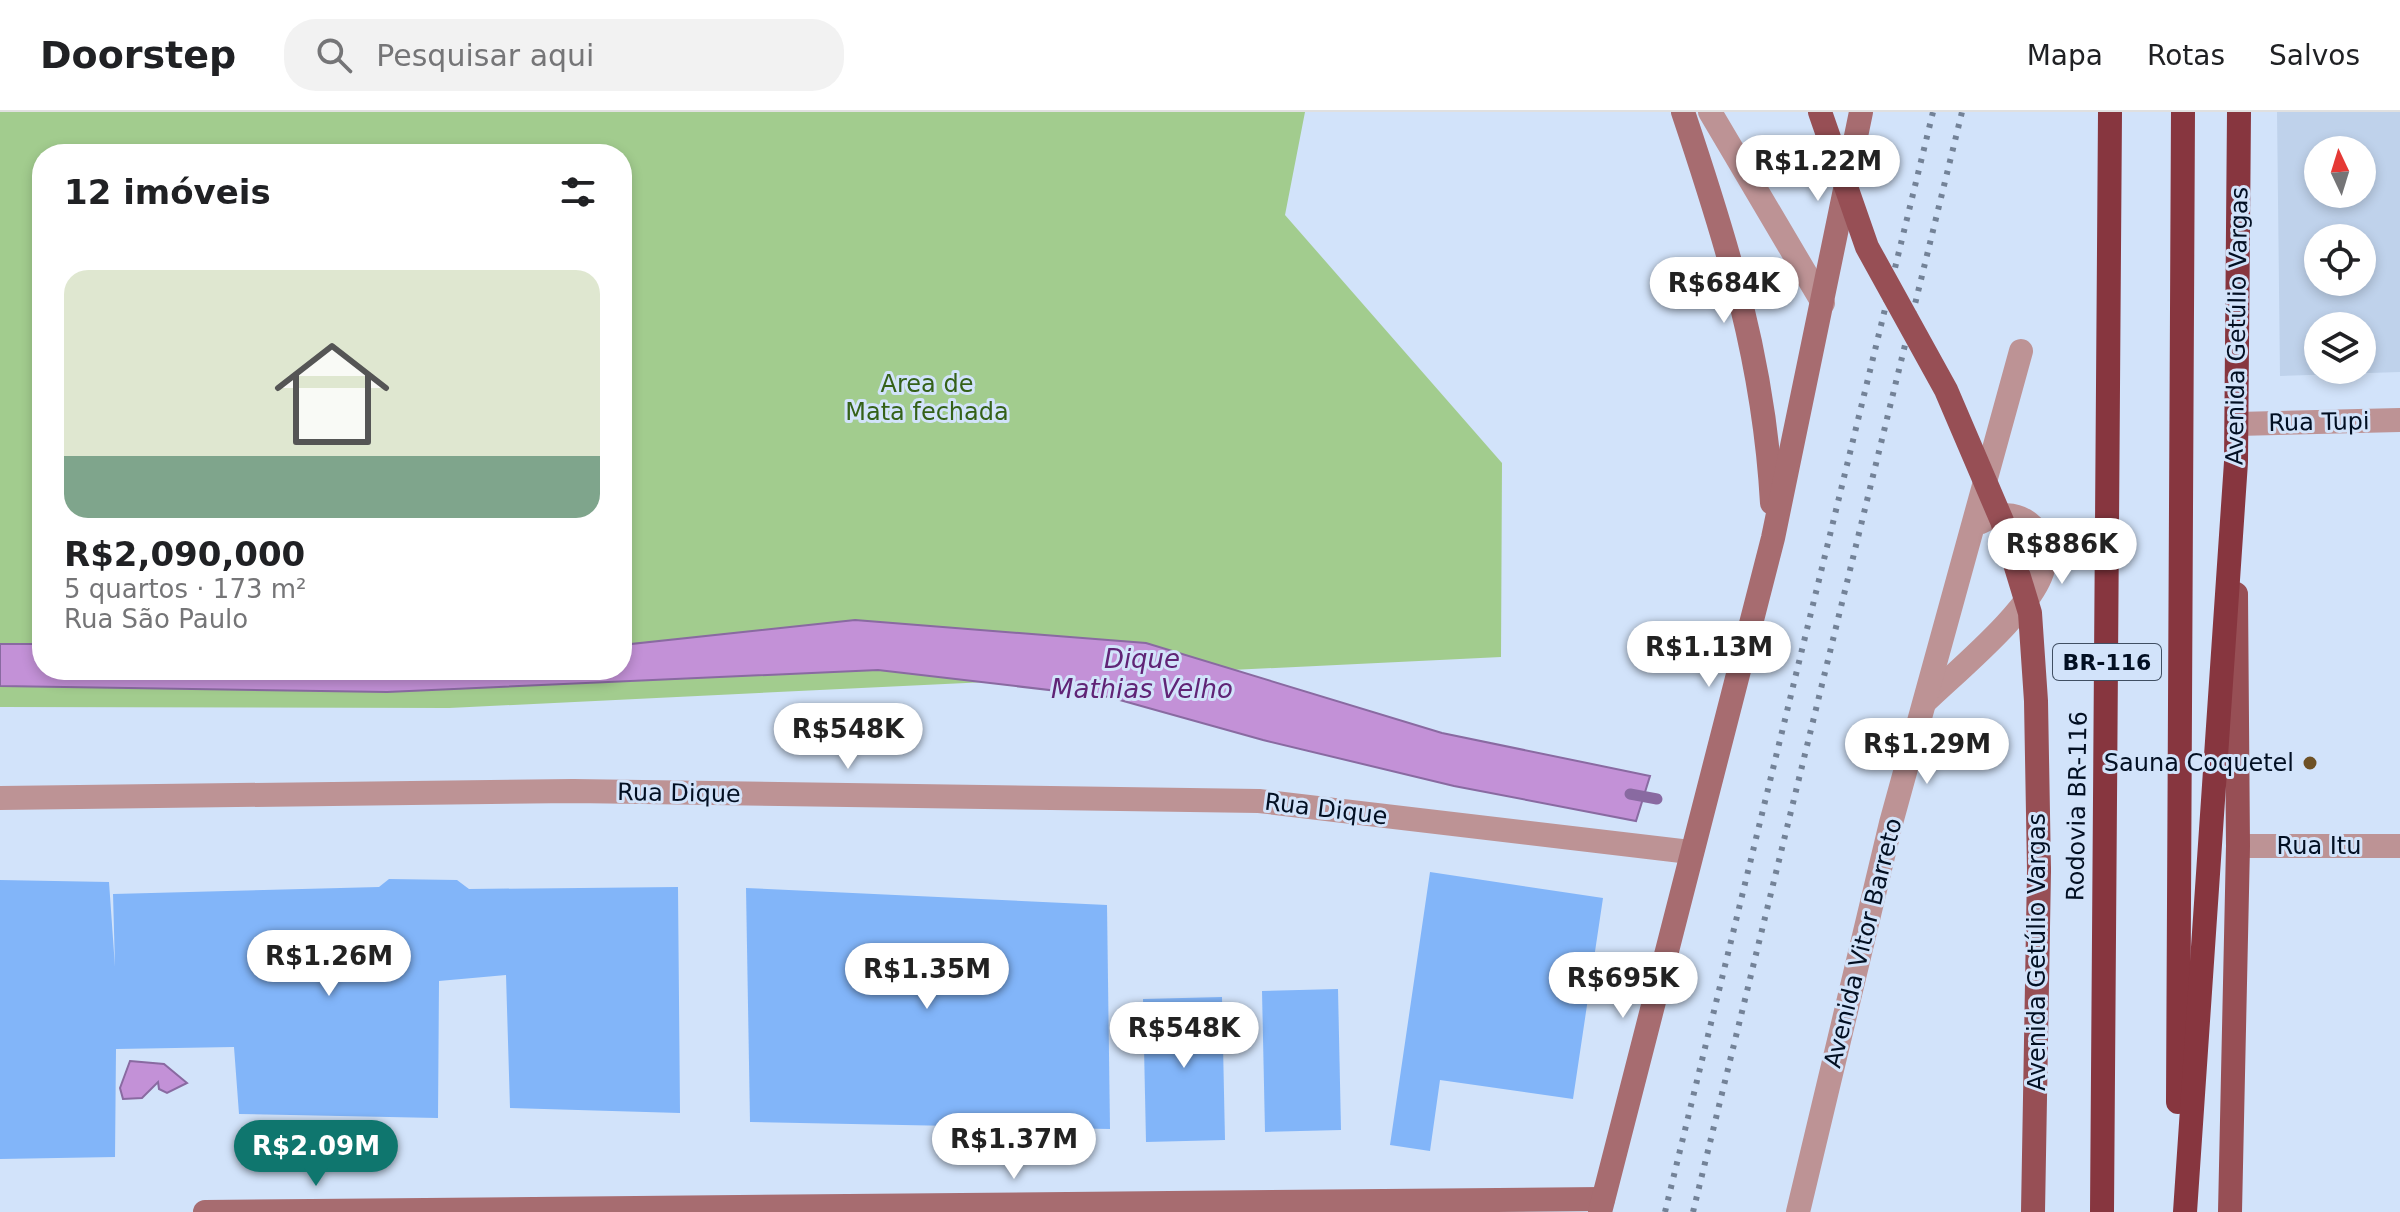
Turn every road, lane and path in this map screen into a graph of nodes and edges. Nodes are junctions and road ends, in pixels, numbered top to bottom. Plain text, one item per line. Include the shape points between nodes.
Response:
1 (1683, 112) edge
2 (1710, 112) edge
3 (1820, 112) edge
4 (1861, 112) edge
5 (2110, 112) edge
6 (2183, 112) edge
7 (2239, 112) edge
8 (1823, 303) junction
9 (2021, 351) dead end
10 (2400, 420) edge
11 (2237, 424) junction
12 (2236, 462) junction
13 (1973, 527) junction
14 (1773, 538) junction
15 (1924, 703) junction
16 (0, 798) edge
17 (2238, 846) junction
18 (2400, 846) edge
19 (1690, 852) junction
20 (1602, 1206) edge
21 (205, 1212) edge
22 (426, 1212) edge
23 (1798, 1212) edge
24 (2033, 1212) edge
25 (2102, 1212) edge
26 (2177, 1212) edge
27 (2185, 1212) edge
28 (2230, 1212) edge

1 - 14 main road via 1749,324 1763,399
2 - 8 street
3 - 24 main road, Avenida Getúlio Vargas, bridge via 1867,247 1946,390 2002,521 2030,613 2039,870
4 - 8 main road
5 - 25 highway, Rodovia BR-116 / BR-116
6 - 26 highway, BR-116
7 - 11 highway, Avenida Getúlio Vargas
8 - 14 main road
9 - 13 street, Avenida Vitor Barreto
10 - 11 street, Rua Tupi
11 - 12 highway, Avenida Getúlio Vargas
12 - 17 main road, Avenida Getúlio Vargas
12 - 27 highway
13 - 15 street, Avenida Vitor Barreto
13 - 15 street via 2010,513 2022,517 2037,529 2046,550 2043,570 2017,612
14 - 19 main road
15 - 23 street, Avenida Vitor Barreto
16 - 19 street, Rua Dique via 573,791 1259,801
17 - 18 street, Rua Itu
17 - 28 main road, Avenida Getúlio Vargas
19 - 20 main road
20 - 22 main road
21 - 22 main road

